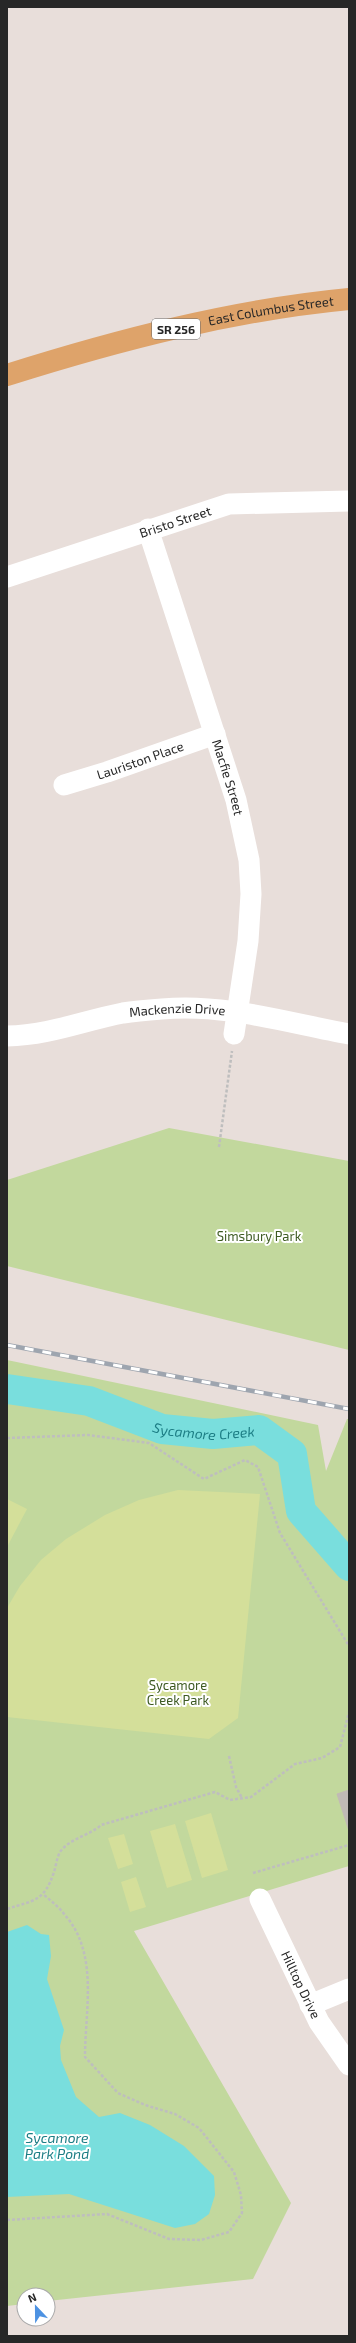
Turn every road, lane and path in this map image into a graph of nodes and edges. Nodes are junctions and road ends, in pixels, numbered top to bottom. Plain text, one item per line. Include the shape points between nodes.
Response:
1 (349, 298) edge
2 (7, 375) edge
3 (349, 501) edge
4 (148, 529) junction
5 (7, 577) edge
6 (215, 734) junction
7 (64, 785) dead end
8 (238, 1013) junction
9 (234, 1034) joint
10 (349, 1034) edge
11 (7, 1036) edge
12 (219, 1147) dead end
13 (7, 1438) edge
14 (349, 1646) edge
15 (349, 1712) edge
16 (229, 1756) dead end
17 (242, 1798) junction
18 (349, 1845) edge
19 (253, 1873) dead end
20 (43, 1894) junction
21 (260, 1899) dead end
22 (7, 1909) edge
23 (349, 1989) edge
24 (310, 2005) junction
25 (349, 2065) edge
26 (7, 2220) edge

1 - 2 main road, East Columbus Street / SR 256 via 266,310 193,325 96,349
3 - 4 street, Bristo Street via 229,504
4 - 5 street, Bristo Street
4 - 6 street, Macfie Street
6 - 7 street, Lauriston Place
6 - 8 street, Macfie Street via 242,823 251,894 248,940
8 - 9 street, Macfie Street
8 - 10 street, Mackenzie Drive
8 - 11 street, Mackenzie Drive via 195,1008 123,1013 64,1030 36,1035
9 - 12 path
13 - 14 path via 88,1435 149,1443 204,1479 245,1460 258,1467 280,1533
15 - 17 path via 340,1748 322,1758 294,1764 250,1797
16 - 17 path via 236,1787
17 - 20 path via 230,1800 215,1792 101,1825 71,1842 60,1852 48,1889
18 - 19 path
20 - 22 path via 37,1899
20 - 26 path via 66,1916 77,1933 89,1970 85,2057 118,2093 175,2114 199,2128 234,2172 241,2195 242,2212 229,2232 201,2240 169,2239 107,2214
21 - 24 street, Hilltop Drive
23 - 24 street
24 - 25 street, Hilltop Drive via 337,2051

